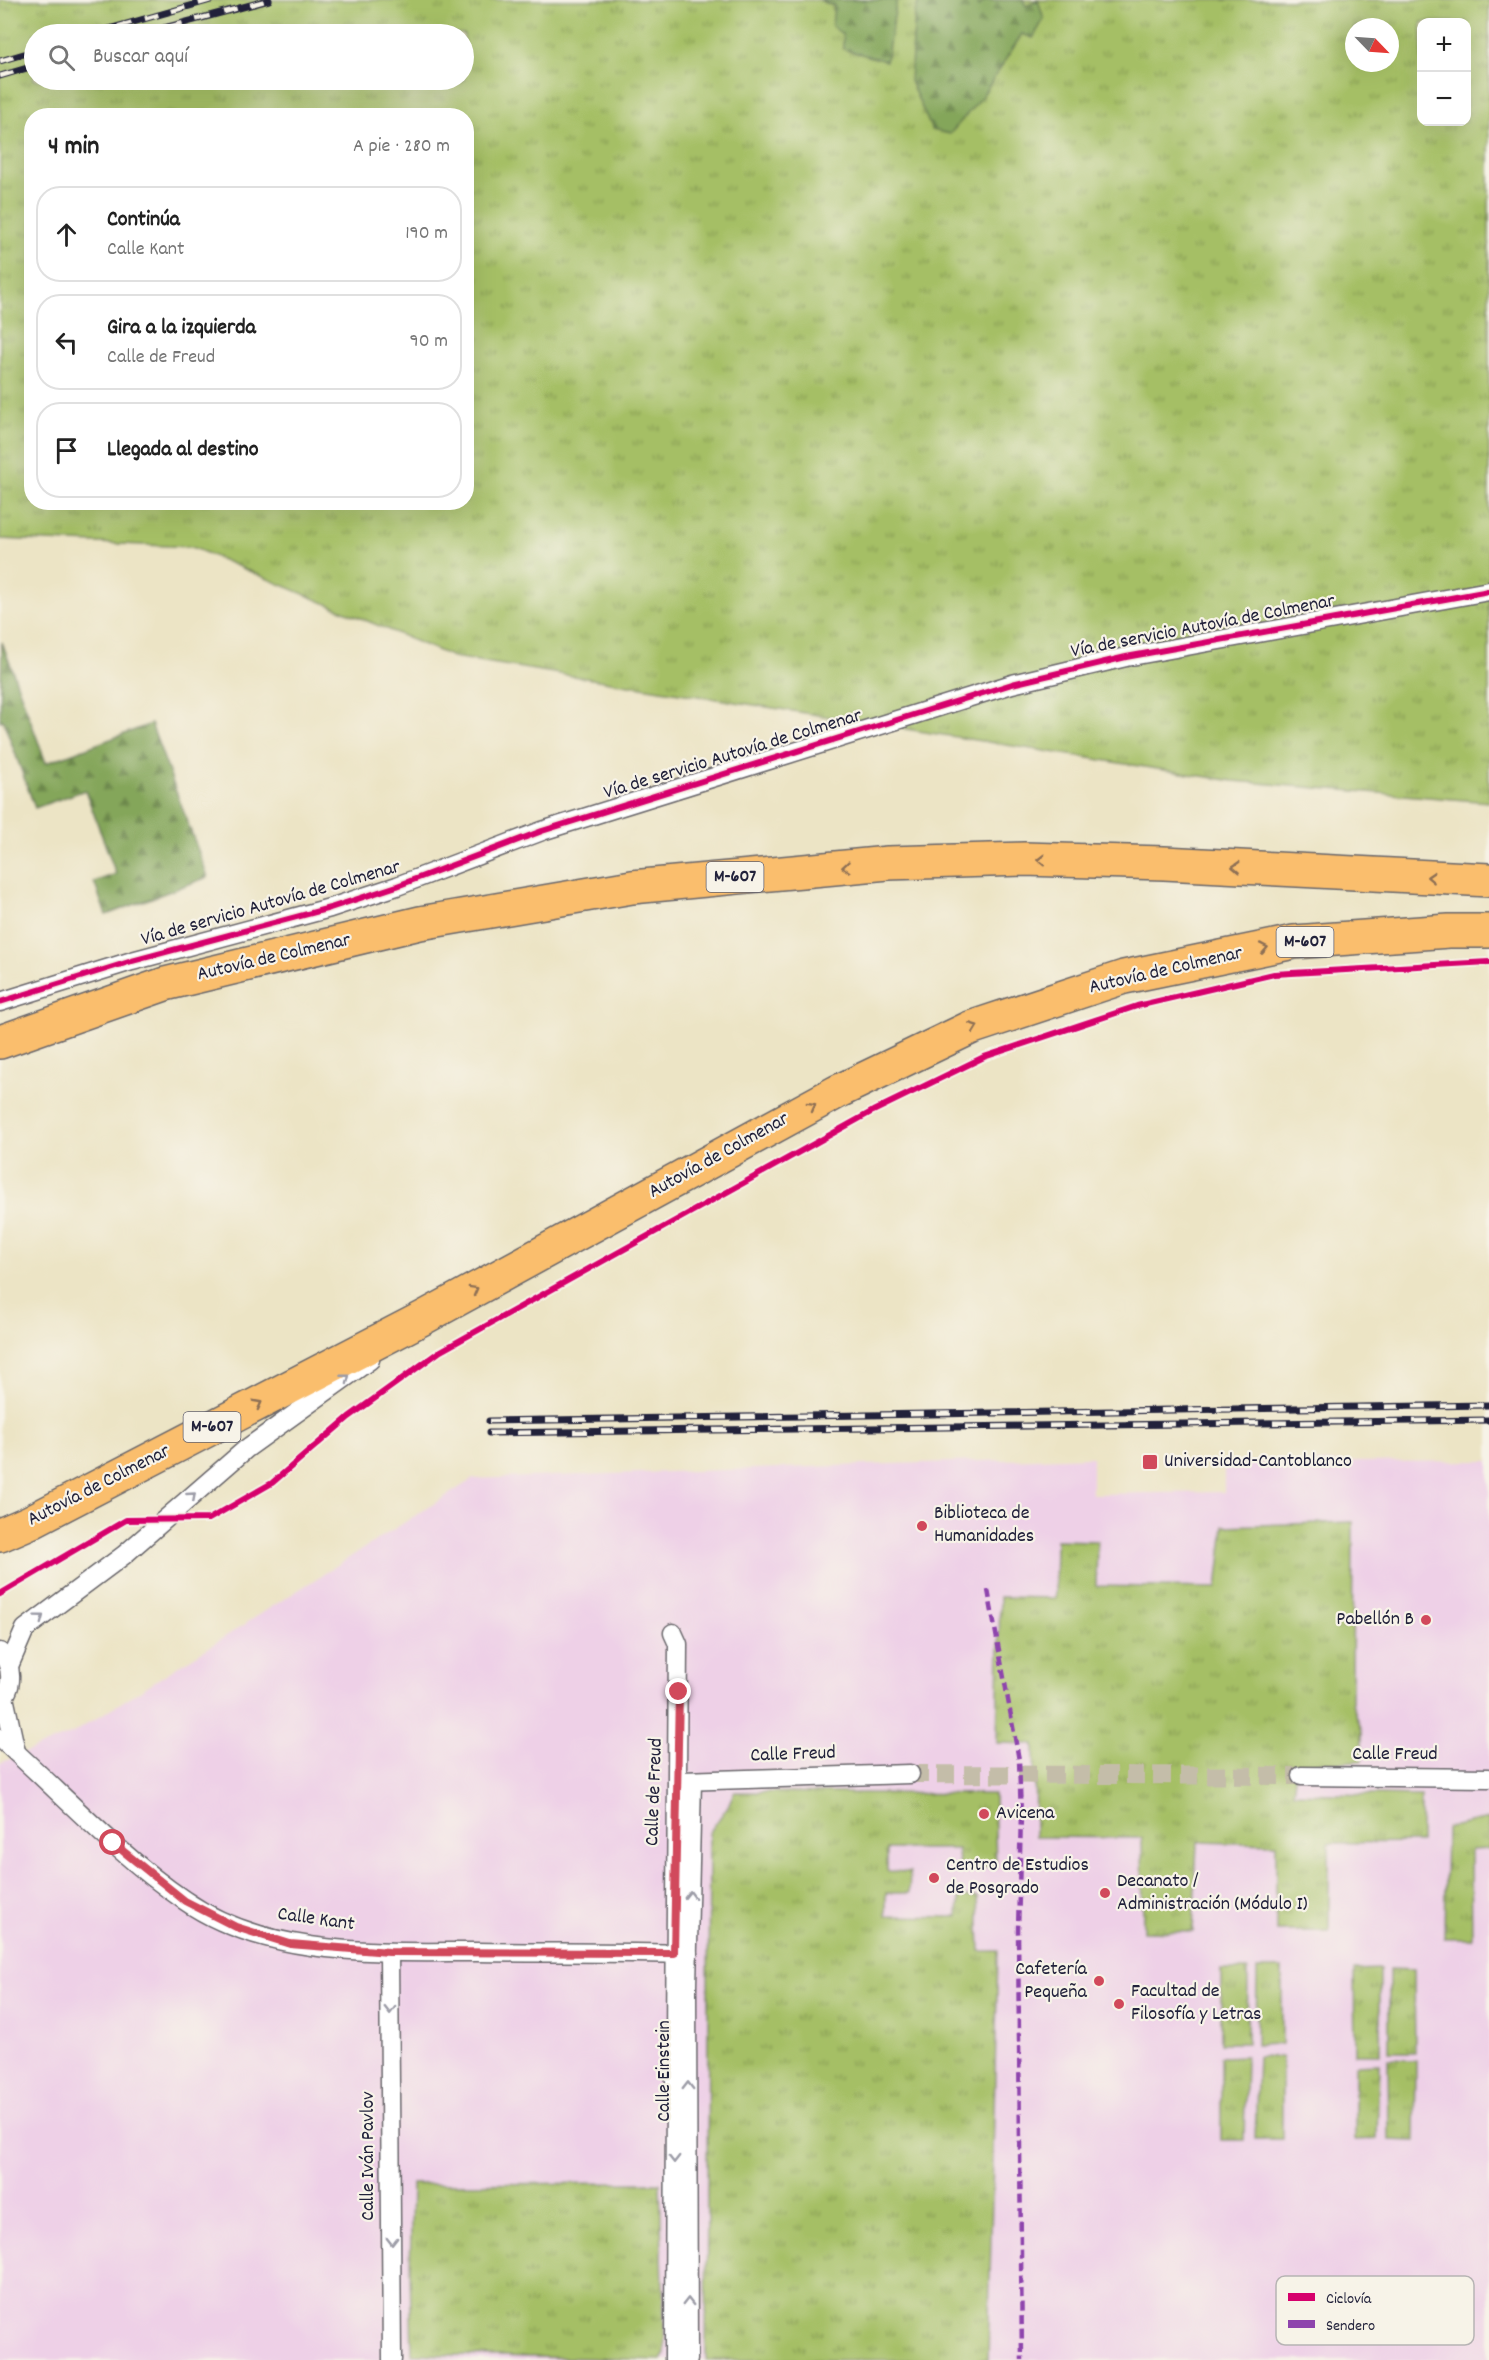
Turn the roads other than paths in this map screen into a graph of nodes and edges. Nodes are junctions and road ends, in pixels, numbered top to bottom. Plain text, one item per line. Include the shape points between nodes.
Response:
1 (1489, 591) edge
2 (1489, 880) edge
3 (1489, 931) edge
4 (0, 1002) edge
5 (0, 1042) edge
6 (423, 1318) junction
7 (0, 1535) edge
8 (673, 1633) dead end
9 (4, 1659) edge
10 (2, 1699) edge
11 (0, 1738) edge
12 (16, 1752) junction
13 (910, 1774) tunnel mouth
14 (1301, 1776) tunnel mouth
15 (1489, 1778) edge
16 (684, 1781) junction
17 (389, 1952) junction
18 (681, 1954) junction
19 (392, 2360) edge
20 (674, 2360) edge
21 (688, 2360) edge

1 - 4 street, Vía de servicio Autovía de Colmenar via 1126,657 1012,684 542,831 330,908
2 -> 5 highway, Autovía de Colmenar / M-607 via 1024,859 888,863 632,887 420,923 165,984
6 -> 3 highway, Autovía de Colmenar / M-607 via 837,1092 970,1028 1124,976 1294,942
7 -> 6 highway, Autovía de Colmenar / M-607
9 -> 6 street via 25,1629 124,1555 246,1449
8 - 16 street, Calle de Freud via 678,1644
9 - 10 street via 11,1677
10 - 12 street
11 - 12 street, Calle Kant
12 - 17 street, Calle Kant via 113,1843 185,1901 236,1927 290,1944
13 - 16 street, Calle Freud
14 - 15 street, Calle Freud
16 - 18 street, Calle Einstein
17 - 18 street, Calle Kant
17 -> 19 street, Calle Iván Pavlov
18 -> 20 street, Calle Einstein
21 -> 18 street, Calle Einstein

